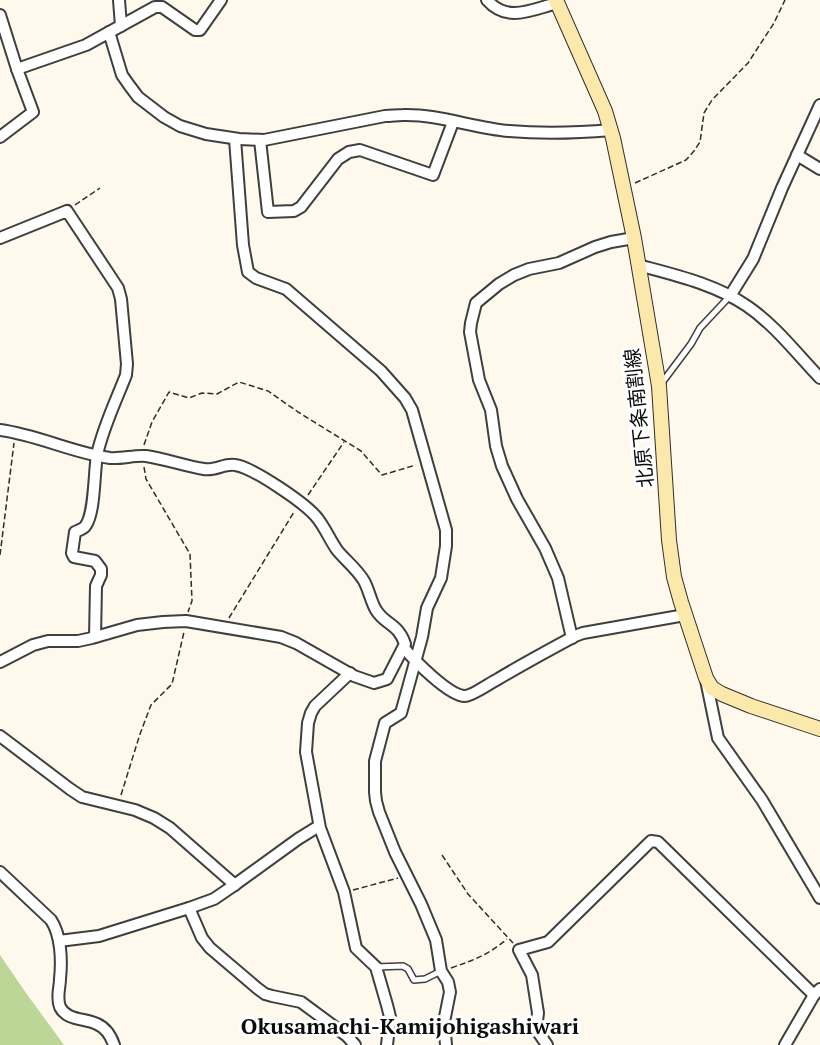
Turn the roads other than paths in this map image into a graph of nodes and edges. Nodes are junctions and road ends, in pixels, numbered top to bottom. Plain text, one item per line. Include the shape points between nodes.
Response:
1 (119, 0) edge
2 (221, 0) edge
3 (487, 0) edge
4 (556, 2) edge
5 (0, 15) edge
6 (121, 26) junction
7 (110, 32) junction
8 (17, 69) junction
9 (820, 105) edge
10 (453, 122) junction
11 (611, 130) junction
12 (0, 137) edge
13 (235, 139) junction
14 (260, 140) junction
15 (797, 155) junction
16 (820, 169) edge
17 (0, 237) edge
18 (634, 238) junction
19 (638, 265) junction
20 (730, 296) junction
21 (820, 378) edge
22 (659, 386) junction
23 (0, 430) edge
24 (97, 456) junction
25 (685, 615) junction
26 (95, 637) junction
27 (572, 638) junction
28 (404, 648) junction
29 (0, 662) edge
30 (415, 662) junction
31 (350, 673) junction
32 (705, 678) junction
33 (820, 729) edge
34 (0, 736) edge
35 (319, 826) junction
36 (0, 872) edge
37 (235, 885) junction
38 (820, 898) edge
39 (189, 908) junction
40 (59, 941) junction
41 (376, 967) junction
42 (441, 971) junction
43 (817, 992) edge
44 (114, 1045) edge
45 (354, 1045) edge
46 (387, 1045) edge
47 (446, 1045) edge
48 (547, 1045) edge
49 (785, 1045) edge

1 - 6 street
2 - 6 street via 200,30 162,7
3 - 4 street via 494,8 516,14
4 - 11 main road, 北原下条南割線
5 - 8 street
6 - 7 street
7 - 8 street via 86,45
7 - 13 street via 122,75 138,96 180,126
8 - 12 street via 33,112
9 - 15 street
10 - 11 street via 510,131
10 - 14 street via 385,116
10 - 14 street via 433,175 360,150 349,152 338,159 294,211 268,212
11 - 18 main road, 北原下条南割線
13 - 14 street
13 - 30 street via 248,272 286,289 381,371 412,410 446,530 441,578 428,608
15 - 16 street
15 - 20 street via 753,259
17 - 24 street via 67,211 118,288 126,375
18 - 19 main road, 北原下条南割線
18 - 27 street via 514,275 476,303 471,323 479,380 491,410 502,466 558,578
19 - 20 street via 701,283
19 - 22 main road, 北原下条南割線
20 - 21 street via 774,328
20 - 22 lane via 700,328
22 - 25 main road, 北原下条南割線 via 669,540
23 - 24 street
24 - 26 street via 89,517 84,528 75,532 72,553 74,557 95,561 101,569 96,586
24 - 28 street via 143,456 205,469 233,464 279,488 318,519 363,578 375,609 402,635
25 - 27 street
25 - 32 main road, 北原下条南割線
26 - 29 street via 48,641
26 - 31 street via 137,625 186,621 281,637
27 - 30 street via 468,696 457,694
28 - 30 street
28 - 31 street via 387,679 374,683
30 - 42 street via 401,713 385,723 375,761 375,792 395,852 436,940
31 - 35 street via 315,706 308,723 306,752
32 - 33 main road via 722,694
32 - 38 street via 718,738 762,800
34 - 37 street via 82,796 135,810 170,828
35 - 37 street
35 - 41 street via 344,892 356,948
36 - 40 street via 51,920
37 - 39 street via 214,899
39 - 40 street via 99,936
39 - 45 street via 210,948 257,988 272,996 301,1002
40 - 44 street via 60,1006 71,1017 99,1024
41 - 42 lane via 403,966 414,980
41 - 46 street via 390,1017
42 - 47 street via 450,992 444,1022
43 - 48 street via 657,842 651,841 548,942 519,951 532,975 538,1013 536,1029
43 - 49 street

